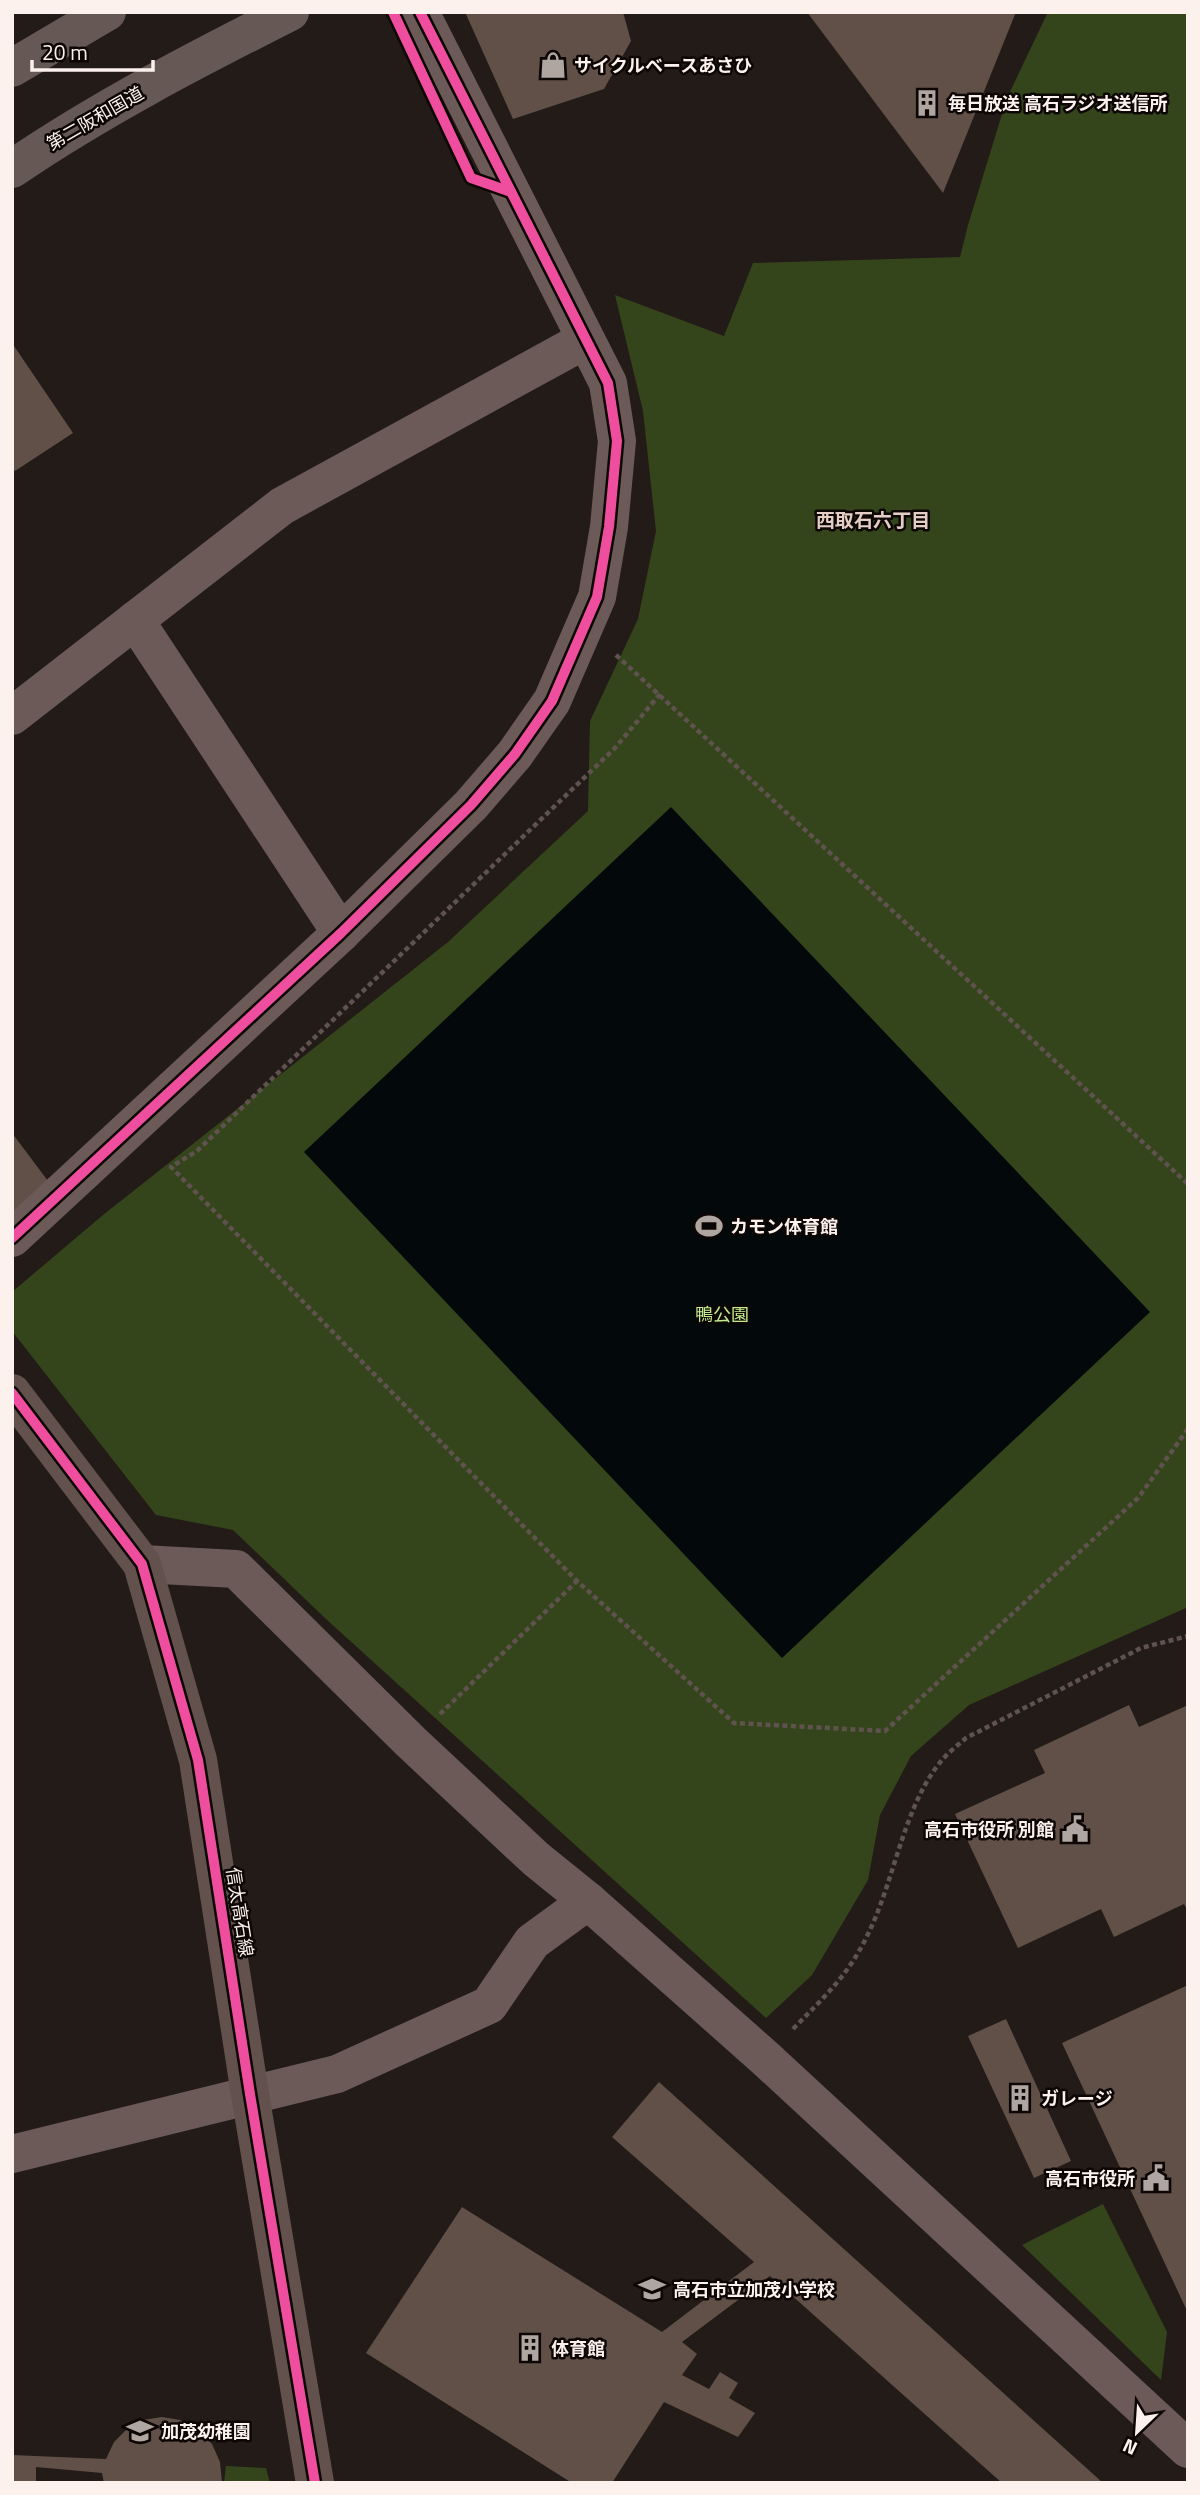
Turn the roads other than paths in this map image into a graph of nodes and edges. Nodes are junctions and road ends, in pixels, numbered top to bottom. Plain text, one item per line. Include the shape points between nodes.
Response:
1 (107, 12) edge
2 (290, 12) edge
3 (420, 12) edge
4 (12, 68) edge
5 (12, 169) edge
6 (585, 340) junction
7 (135, 620) junction
8 (12, 716) edge
9 (341, 933) junction
10 (12, 1238) edge
11 (12, 1393) edge
12 (142, 1564) junction
13 (588, 1900) junction
14 (250, 2094) junction
15 (12, 2154) edge
16 (1188, 2449) edge
17 (315, 2483) edge

1 - 4 highway
2 - 5 highway, 第二阪和国道 via 185,65
3 - 6 street
6 - 7 street via 282,506
6 - 9 street via 608,383 617,441 597,597 552,701 515,754
7 - 8 street
7 - 9 street
9 - 10 street
11 - 12 main road, 信太高石線
12 - 13 street via 236,1569 411,1742 536,1859
12 - 14 main road, 信太高石線 via 198,1759
13 - 14 street via 532,1942 489,2005 337,2074
13 - 16 street
14 - 15 street
14 - 17 main road, 信太高石線

